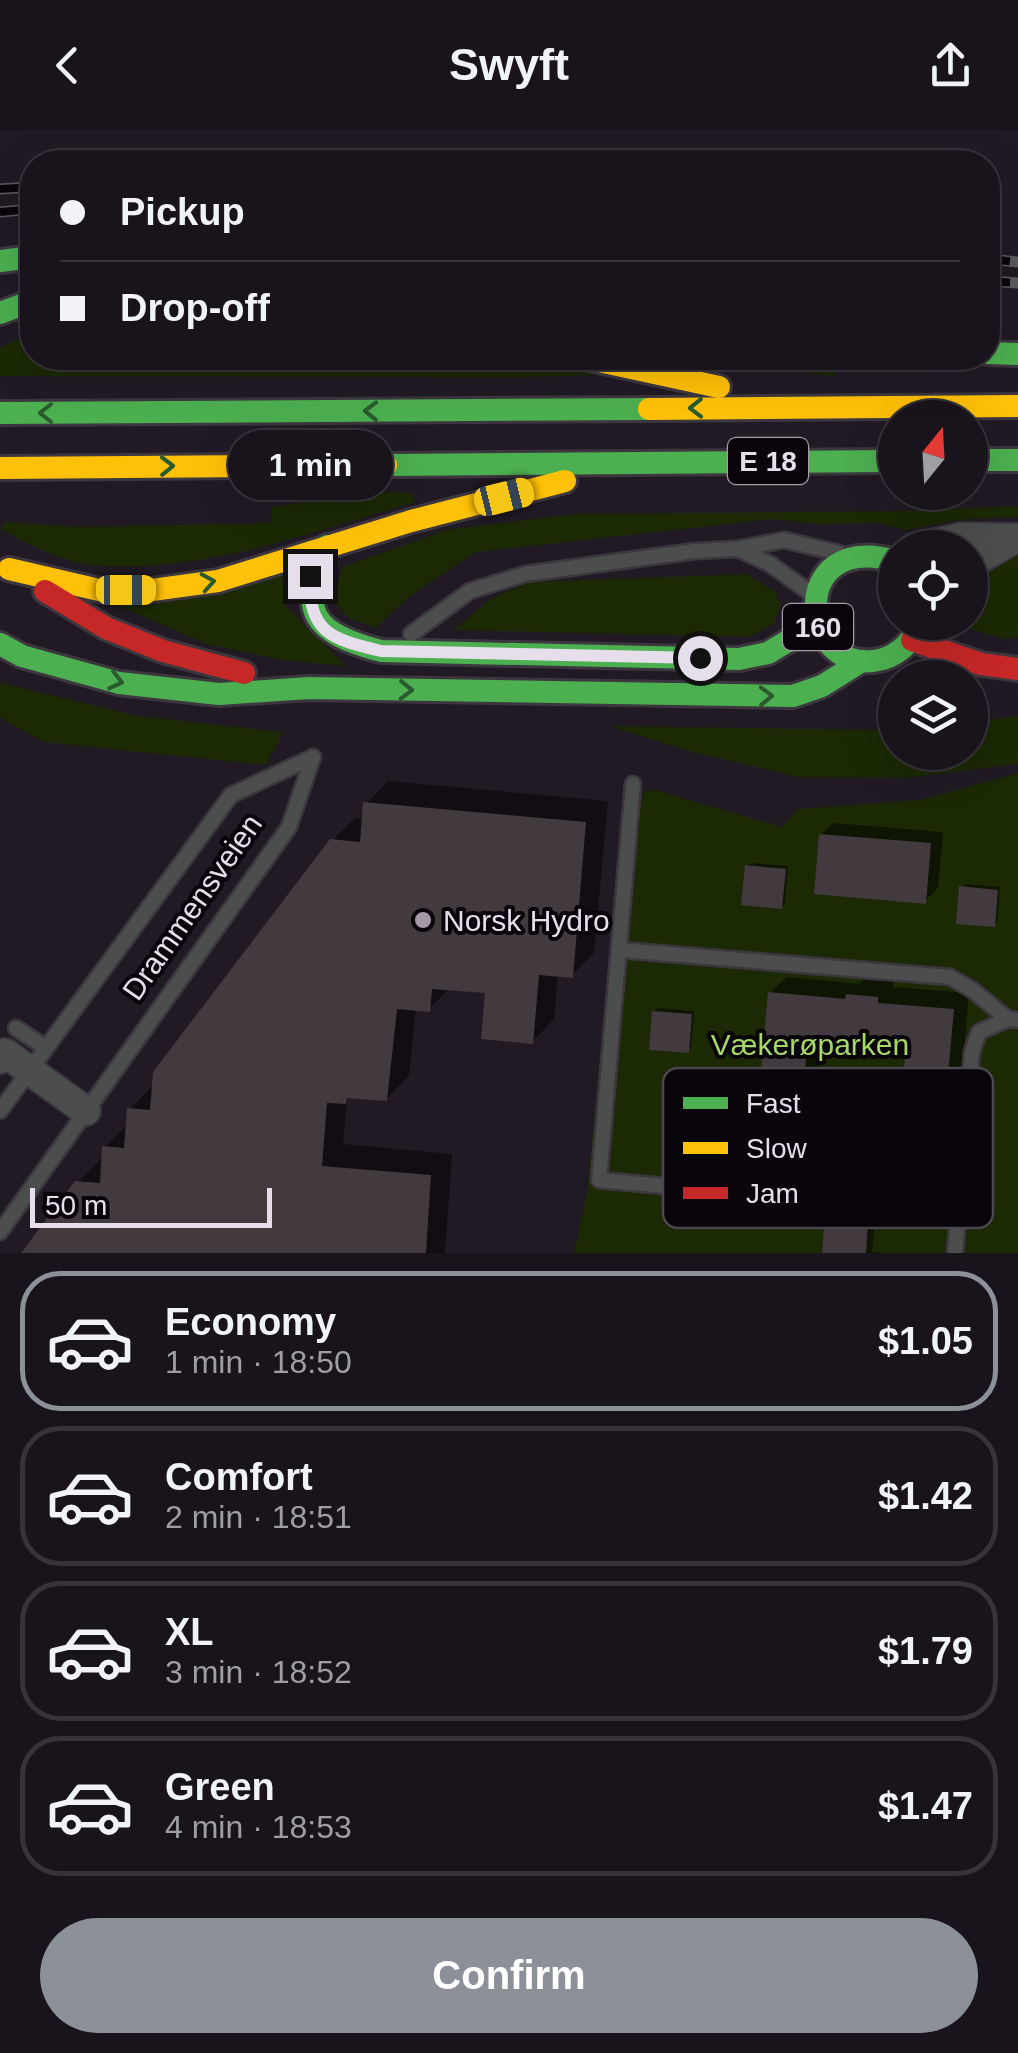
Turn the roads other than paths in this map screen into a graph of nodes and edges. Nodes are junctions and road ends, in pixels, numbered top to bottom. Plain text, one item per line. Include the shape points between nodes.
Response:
1 (637, 370) edge
2 (1018, 406) edge
3 (829, 407) junction
4 (0, 413) edge
5 (988, 460) edge
6 (1018, 460) edge
7 (878, 461) edge
8 (640, 462) junction
9 (0, 468) edge
10 (988, 538) edge
11 (1016, 539) edge
12 (327, 546) junction
13 (737, 549) junction
14 (988, 554) edge
15 (878, 555) edge
16 (851, 556) junction
17 (4, 566) edge
18 (815, 597) junction
19 (816, 624) junction
20 (907, 640) edge
21 (934, 640) edge
22 (0, 644) edge
23 (399, 644) dead end
24 (862, 661) junction
25 (1018, 669) edge
26 (309, 688) junction
27 (633, 784) dead end
28 (620, 950) junction
29 (1013, 1020) edge
30 (16, 1028) dead end
31 (0, 1059) edge
32 (38, 1060) junction
33 (971, 1068) edge
34 (0, 1111) edge
35 (86, 1111) junction
36 (663, 1186) edge
37 (957, 1228) edge
38 (0, 1232) edge
39 (955, 1253) edge

1 - 3 main road
2 - 3 main road, E 18
3 -> 4 main road, E 18
5 - 6 main road
7 - 8 main road, E 18
9 -> 8 main road, E 18
8 - 12 main road
10 - 11 street
11 - 14 street
17 -> 12 main road via 99,590 152,590 218,582
12 - 19 main road via 310,576 309,604 320,626 344,642 381,651 740,659 768,653
13 - 16 lane via 784,540
13 - 18 lane
13 - 23 lane via 525,574 470,591
15 - 16 main road
16 - 18 main road, 160 via 827,571
17 - 26 main road via 106,628 162,651
18 - 19 main road, 160
19 - 24 main road, 160 via 842,655
20 - 24 main road, 160 via 890,657
21 - 25 main road, 160 via 981,664
22 -> 26 main road via 119,683 167,690
26 -> 24 main road via 792,696
27 - 28 lane
28 - 29 lane via 950,977
28 - 36 lane via 599,1180
29 - 33 lane via 979,1032
30 - 32 lane
31 - 32 street via 5,1052
32 - 34 lane, Drammensveien
32 - 35 street
32 - 35 lane, Drammensveien via 231,795 313,757 289,827
35 - 38 lane, Drammensveien
37 - 39 lane

